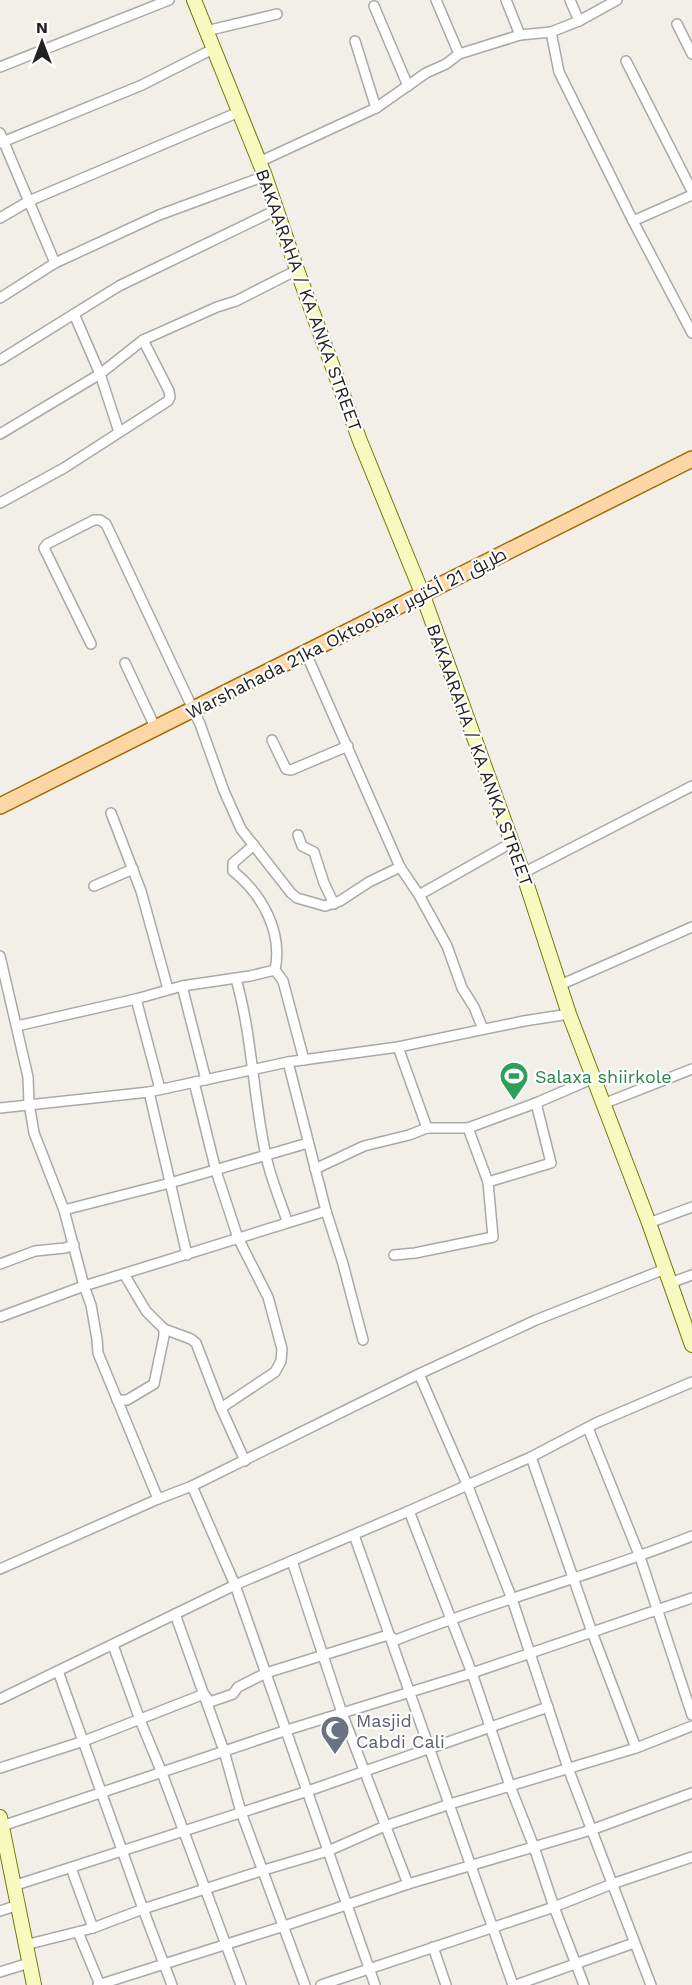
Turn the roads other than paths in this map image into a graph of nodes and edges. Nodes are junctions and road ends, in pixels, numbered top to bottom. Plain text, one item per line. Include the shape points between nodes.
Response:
1 (169, 0) edge
2 (194, 0) edge
3 (436, 0) edge
4 (506, 0) edge
5 (570, 0) edge
6 (617, 0) edge
7 (374, 6) dead end
8 (277, 14) dead end
9 (579, 21) junction
10 (677, 24) dead end
11 (206, 31) junction
12 (551, 32) junction
13 (520, 36) junction
14 (355, 41) dead end
15 (213, 49) junction
16 (459, 54) junction
17 (692, 54) edge
18 (626, 61) dead end
19 (0, 67) edge
20 (408, 86) junction
21 (376, 108) junction
22 (239, 112) junction
23 (1, 139) edge
24 (259, 162) junction
25 (265, 176) junction
26 (692, 193) edge
27 (29, 201) junction
28 (276, 210) junction
29 (0, 218) edge
30 (633, 221) junction
31 (55, 263) junction
32 (297, 270) junction
33 (0, 298) edge
34 (74, 314) junction
35 (692, 333) edge
36 (142, 339) junction
37 (0, 360) edge
38 (100, 374) junction
39 (119, 432) junction
40 (0, 434) edge
41 (692, 459) edge
42 (0, 503) edge
43 (422, 593) junction
44 (91, 644) dead end
45 (305, 651) junction
46 (124, 663) dead end
47 (194, 710) junction
48 (156, 729) junction
49 (272, 740) dead end
50 (348, 746) junction
51 (692, 786) edge
52 (0, 806) edge
53 (111, 813) dead end
54 (298, 836) dead end
55 (511, 843) junction
56 (254, 846) junction
57 (400, 867) junction
58 (133, 869) junction
59 (523, 873) junction
60 (94, 886) dead end
61 (419, 895) junction
62 (334, 904) junction
63 (692, 927) edge
64 (0, 956) edge
65 (1, 966) edge
66 (275, 970) junction
67 (236, 979) junction
68 (560, 985) junction
69 (182, 986) junction
70 (168, 989) junction
71 (136, 999) junction
72 (569, 1014) junction
73 (17, 1026) junction
74 (483, 1029) junction
75 (398, 1047) junction
76 (304, 1060) junction
77 (288, 1062) junction
78 (692, 1069) edge
79 (252, 1070) junction
80 (594, 1078) junction
81 (206, 1080) junction
82 (194, 1082) junction
83 (160, 1089) junction
84 (149, 1092) junction
85 (29, 1103) junction
86 (536, 1103) junction
87 (603, 1104) junction
88 (0, 1108) edge
89 (427, 1128) junction
90 (468, 1128) junction
91 (308, 1143) junction
92 (265, 1155) junction
93 (315, 1169) junction
94 (216, 1171) junction
95 (488, 1182) junction
96 (170, 1183) junction
97 (692, 1207) edge
98 (64, 1210) junction
99 (326, 1211) junction
100 (287, 1221) junction
101 (649, 1223) junction
102 (238, 1238) junction
103 (74, 1245) junction
104 (187, 1255) junction
105 (394, 1255) dead end
106 (0, 1264) edge
107 (665, 1269) junction
108 (124, 1274) junction
109 (692, 1275) edge
110 (670, 1283) junction
111 (84, 1286) junction
112 (0, 1317) edge
113 (164, 1329) junction
114 (363, 1340) dead end
115 (691, 1341) edge
116 (419, 1374) junction
117 (692, 1382) edge
118 (117, 1400) junction
119 (221, 1408) junction
120 (588, 1428) junction
121 (531, 1456) junction
122 (245, 1461) junction
123 (467, 1484) junction
124 (192, 1486) junction
125 (158, 1499) junction
126 (409, 1511) junction
127 (354, 1535) junction
128 (692, 1536) edge
129 (640, 1557) junction
130 (292, 1561) junction
131 (0, 1569) edge
132 (574, 1580) junction
133 (235, 1585) junction
134 (692, 1598) edge
135 (512, 1599) junction
136 (657, 1610) junction
137 (174, 1614) junction
138 (451, 1618) junction
139 (592, 1632) junction
140 (388, 1635) junction
141 (113, 1645) junction
142 (531, 1653) junction
143 (324, 1656) junction
144 (58, 1671) junction
145 (266, 1673) junction
146 (472, 1673) junction
147 (410, 1691) junction
148 (204, 1694) junction
149 (0, 1699) edge
150 (548, 1707) junction
151 (342, 1713) junction
152 (692, 1715) edge
153 (140, 1720) junction
154 (692, 1726) edge
155 (490, 1728) junction
156 (287, 1730) junction
157 (84, 1741) junction
158 (429, 1747) junction
159 (636, 1749) junction
160 (224, 1751) junction
161 (0, 1768) edge
162 (568, 1768) junction
163 (365, 1771) junction
164 (162, 1773) junction
165 (510, 1786) junction
166 (308, 1791) junction
167 (102, 1793) junction
168 (692, 1793) edge
169 (450, 1803) junction
170 (241, 1812) junction
171 (1, 1821) edge
172 (385, 1826) junction
173 (183, 1830) junction
174 (591, 1830) junction
175 (2, 1842) edge
176 (534, 1847) junction
177 (328, 1851) junction
178 (122, 1852) junction
179 (692, 1857) edge
180 (472, 1866) junction
181 (71, 1868) junction
182 (264, 1870) junction
183 (408, 1884) junction
184 (612, 1884) junction
185 (14, 1886) junction
186 (204, 1890) junction
187 (347, 1904) junction
188 (18, 1905) junction
189 (554, 1907) junction
190 (142, 1909) junction
191 (0, 1911) edge
192 (284, 1926) junction
193 (493, 1926) junction
194 (93, 1928) junction
195 (78, 1932) junction
196 (634, 1943) junction
197 (225, 1944) junction
198 (25, 1945) junction
199 (433, 1947) junction
200 (29, 1963) junction
201 (576, 1963) junction
202 (165, 1964) junction
203 (369, 1968) junction
204 (0, 1972) edge
205 (34, 1985) edge
206 (99, 1985) edge
207 (172, 1985) edge
208 (241, 1985) edge
209 (305, 1985) edge
210 (321, 1985) edge
211 (375, 1985) edge
212 (446, 1985) edge
213 (514, 1985) edge
214 (584, 1985) edge
215 (651, 1985) edge

1 - 19 street
2 - 11 street, BAKAARAHA / KA ANKA STREET
3 - 16 street
4 - 13 street
5 - 9 street
6 - 9 street
7 - 20 street
8 - 11 street
9 - 12 street
10 - 17 street
11 - 15 street, BAKAARAHA / KA ANKA STREET
12 - 13 street
12 - 30 street via 559,72
13 - 16 street
14 - 21 street
15 - 22 street, BAKAARAHA / KA ANKA STREET
15 - 23 street via 142,85
16 - 20 street
18 - 26 street
20 - 21 street
21 - 24 street
22 - 24 street, BAKAARAHA / KA ANKA STREET
22 - 27 street
23 - 27 street
24 - 25 street, BAKAARAHA / KA ANKA STREET
25 - 28 street, BAKAARAHA / KA ANKA STREET
25 - 31 street via 159,215
26 - 30 street
27 - 29 street
27 - 31 street
28 - 32 street, BAKAARAHA / KA ANKA STREET
28 - 34 street via 119,286
30 - 35 street
31 - 33 street
32 - 36 street via 236,301
32 - 43 street, BAKAARAHA / KA ANKA STREET
34 - 37 street
34 - 38 street
36 - 38 street
36 - 39 street via 170,397
38 - 39 street
38 - 40 street
39 - 42 street
41 - 43 main road, Warshahada 21ka Oktoobar طريق 21 أكتوبر
43 - 45 main road, Warshahada 21ka Oktoobar طريق 21 أكتوبر
43 - 55 street, BAKAARAHA / KA ANKA STREET
44 - 47 street via 45,548 100,520 106,524
45 - 47 main road, Warshahada 21ka Oktoobar طريق 21 أكتوبر
45 - 50 street
46 - 48 street
47 - 48 main road, Warshahada 21ka Oktoobar طريق 21 أكتوبر
47 - 56 street via 224,791 241,829
48 - 52 main road, Warshahada 21ka Oktoobar طريق 21 أكتوبر
49 - 50 street via 286,770
50 - 57 street
51 - 59 street
53 - 58 street
54 - 62 street via 302,846 314,852
55 - 59 street, BAKAARAHA / KA ANKA STREET
55 - 61 street
56 - 62 street via 297,898 325,906
56 - 66 street via 232,868 260,901 274,930 278,955
57 - 61 street
57 - 62 street
58 - 60 street
58 - 70 street
59 - 68 street, BAKAARAHA / KA ANKA STREET
61 - 74 street via 447,946
63 - 68 street
64 - 65 street
65 - 73 street
66 - 67 street
66 - 76 street via 283,981
67 - 69 street
67 - 79 street
68 - 72 street, BAKAARAHA / KA ANKA STREET
69 - 70 street
69 - 81 street
70 - 71 street
71 - 73 street
71 - 83 street
72 - 74 street
72 - 80 street, BAKAARAHA / KA ANKA STREET
73 - 85 street via 28,1077
74 - 75 street
75 - 76 street
75 - 89 street
76 - 77 street
77 - 79 street
77 - 91 street
78 - 87 street
79 - 81 street
79 - 92 street
80 - 86 street
80 - 87 street, BAKAARAHA / KA ANKA STREET
81 - 82 street
82 - 83 street
82 - 94 street
83 - 84 street
84 - 85 street
84 - 96 street
85 - 88 street
85 - 98 street via 34,1133
86 - 90 street
86 - 95 street via 550,1163
87 - 101 street, BAKAARAHA / KA ANKA STREET
89 - 90 street
89 - 93 street via 364,1146
90 - 95 street
91 - 92 street
91 - 93 street
92 - 94 street
92 - 100 street
93 - 99 street
94 - 96 street
94 - 102 street
95 - 105 street via 493,1237
96 - 98 street
96 - 104 street
97 - 101 street
98 - 103 street
99 - 100 street
99 - 114 street
100 - 102 street
101 - 107 street, BAKAARAHA / KA ANKA STREET
102 - 104 street
102 - 119 street via 267,1297 282,1356 275,1372
103 - 106 street via 35,1251
103 - 111 street
104 - 108 street
107 - 110 street, BAKAARAHA / KA ANKA STREET
107 - 116 street via 536,1320
108 - 111 street
108 - 113 street via 146,1311
109 - 110 street
110 - 115 street, BAKAARAHA / KA ANKA STREET
111 - 112 street
111 - 118 street via 98,1353
113 - 118 street via 154,1384 127,1400
113 - 119 street via 195,1341
116 - 122 street
116 - 123 street
117 - 120 street
118 - 125 street
119 - 122 street
120 - 121 street
120 - 129 street
121 - 123 street
121 - 132 street
122 - 124 street
123 - 126 street
123 - 135 street
124 - 125 street
124 - 133 street
125 - 131 street
126 - 127 street
126 - 138 street
127 - 130 street
127 - 140 street
128 - 129 street
129 - 132 street
129 - 136 street
130 - 133 street
130 - 143 street
132 - 135 street
132 - 139 street
133 - 137 street
133 - 145 street
134 - 136 street
135 - 138 street
135 - 142 street
136 - 139 street
136 - 152 street
137 - 141 street
137 - 148 street
138 - 140 street via 396,1640
138 - 146 street
139 - 142 street
139 - 159 street
140 - 143 street
140 - 147 street
141 - 144 street
141 - 153 street
142 - 146 street
142 - 150 street
143 - 145 street
143 - 151 street
144 - 149 street
144 - 157 street
145 - 148 street via 233,1694 210,1702
145 - 156 street
146 - 147 street
146 - 155 street
147 - 151 street
147 - 158 street
148 - 153 street
148 - 160 street
150 - 155 street
150 - 162 street
151 - 156 street
151 - 163 street
153 - 157 street
153 - 164 street
154 - 159 street
155 - 158 street
155 - 165 street
156 - 160 street
156 - 166 street
157 - 161 street
157 - 167 street
158 - 163 street
158 - 169 street
159 - 162 street
160 - 164 street
160 - 170 street
162 - 165 street
162 - 174 street
163 - 166 street
163 - 172 street
164 - 167 street
164 - 173 street
165 - 169 street
165 - 176 street
166 - 170 street
166 - 177 street
167 - 171 street
167 - 178 street
168 - 174 street
169 - 172 street
169 - 180 street
170 - 173 street
170 - 182 street
171 - 175 street
172 - 177 street
172 - 183 street
173 - 178 street
173 - 186 street
174 - 176 street
174 - 184 street
175 - 185 street
176 - 180 street
176 - 189 street
177 - 182 street
177 - 187 street
178 - 181 street
178 - 190 street
179 - 184 street
180 - 183 street
180 - 193 street
181 - 185 street
181 - 194 street
182 - 186 street
182 - 192 street
183 - 187 street
184 - 189 street
184 - 196 street
185 - 188 street
186 - 190 street
186 - 197 street
187 - 192 street
187 - 203 street
188 - 191 street
188 - 198 street
189 - 193 street
189 - 201 street
190 - 194 street
190 - 202 street
192 - 197 street
192 - 209 street
193 - 199 street
193 - 213 street
194 - 195 street
195 - 198 street
195 - 206 street
196 - 201 street
196 - 215 street
197 - 202 street
197 - 208 street
198 - 200 street
199 - 203 street
199 - 212 street
200 - 204 street
200 - 205 street
201 - 213 street
201 - 214 street
202 - 206 street
202 - 207 street
203 - 210 street
203 - 211 street

